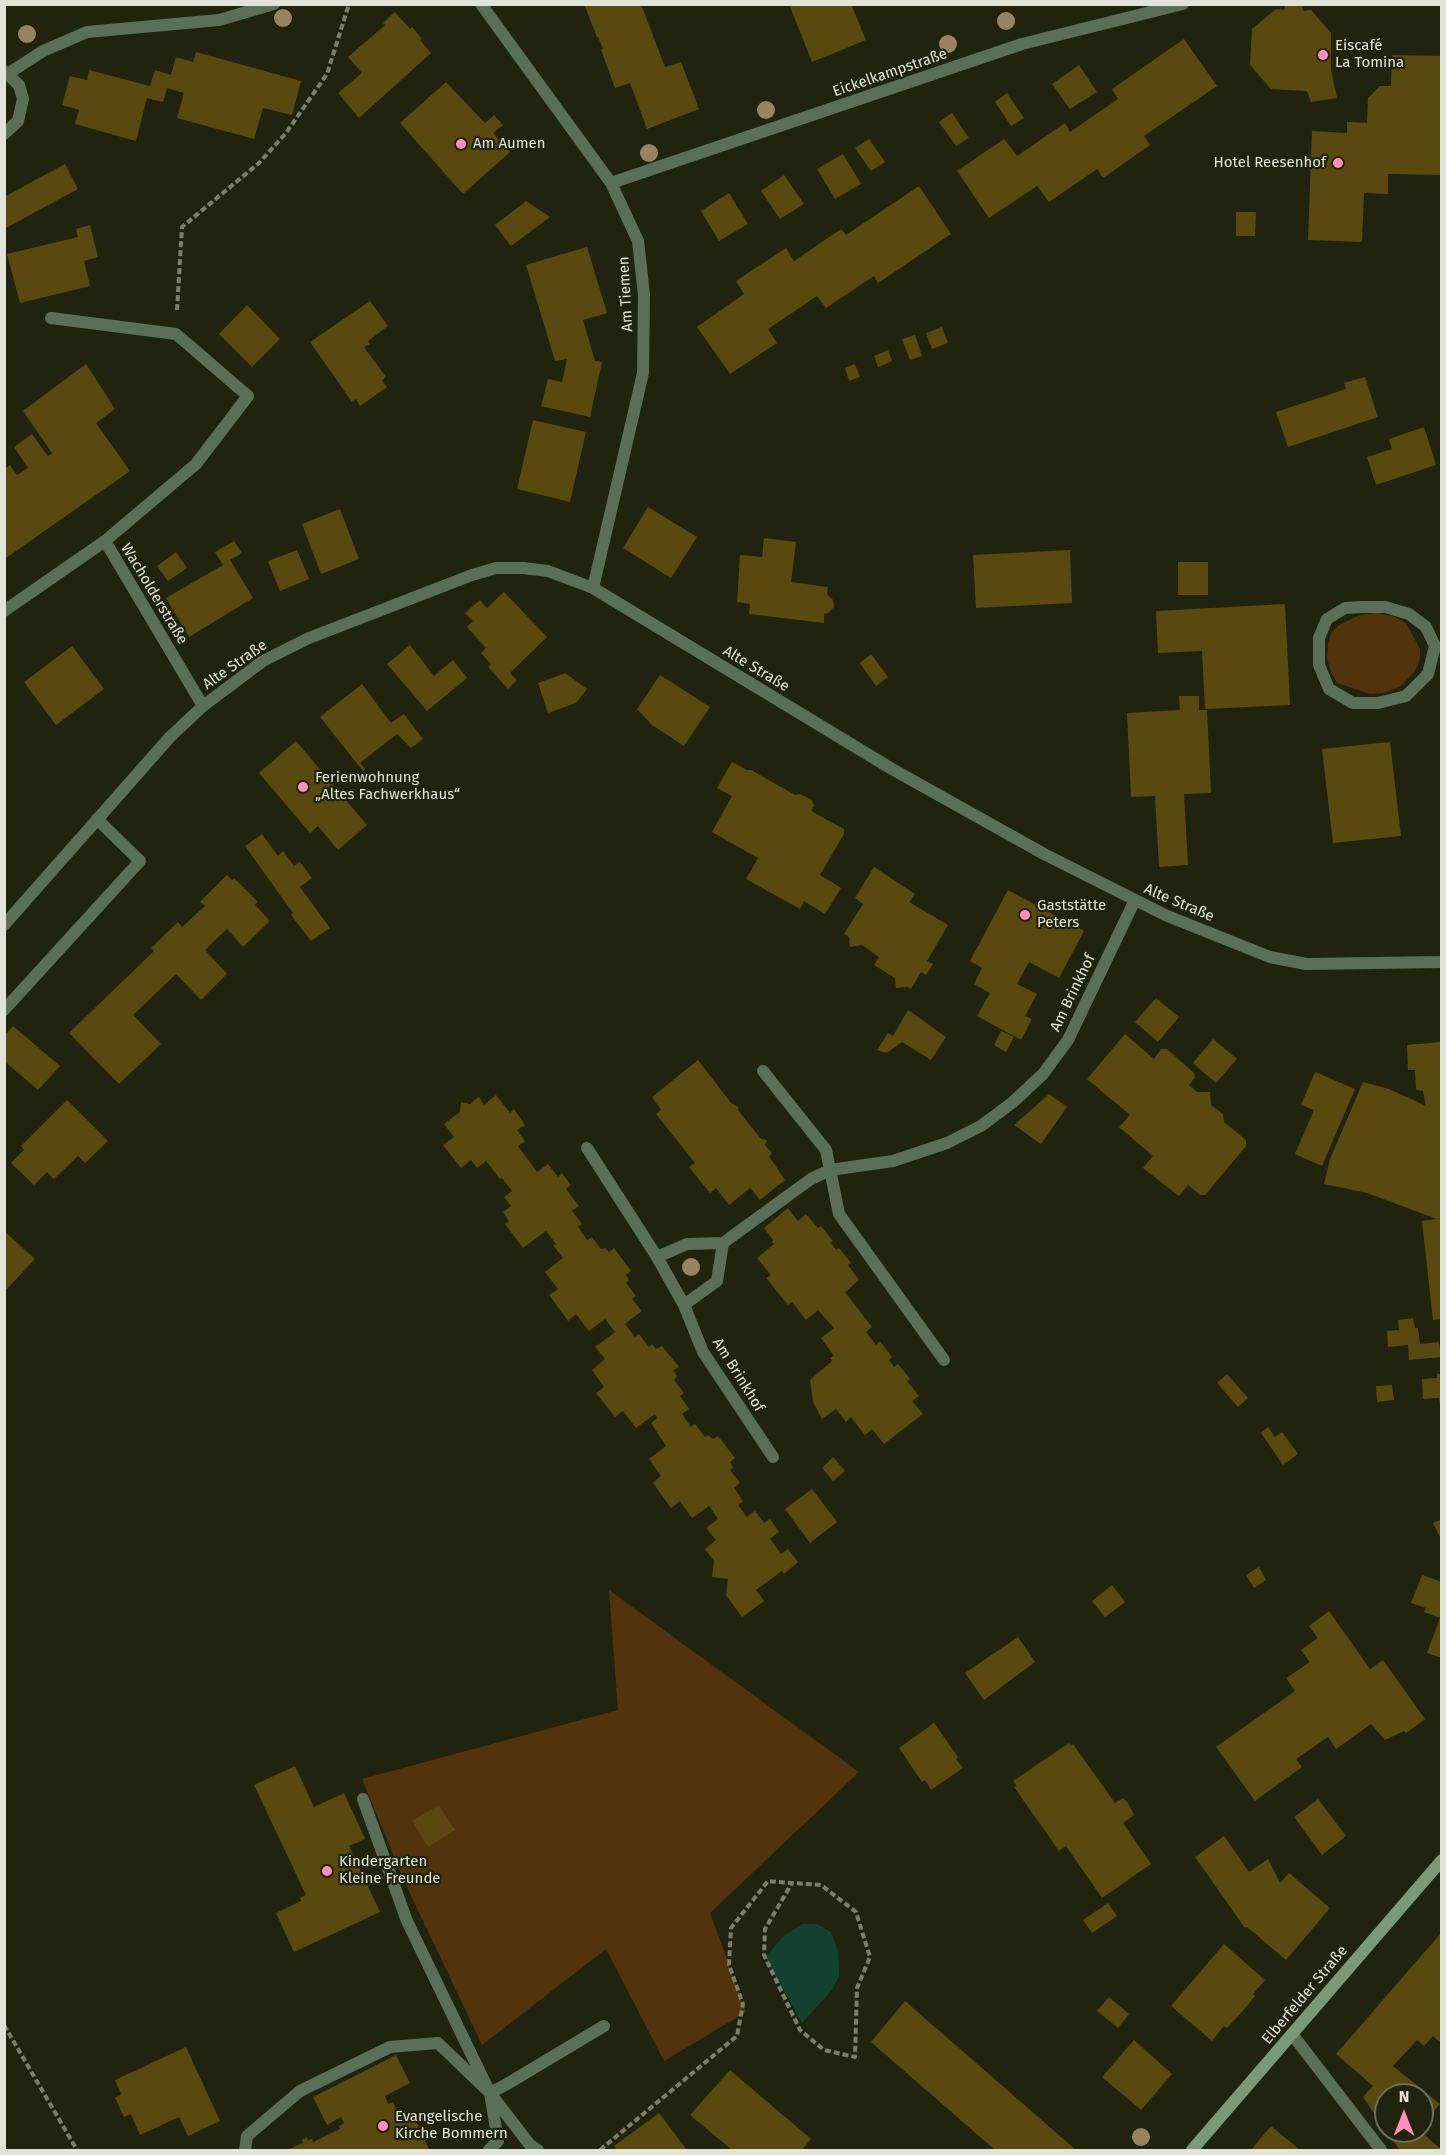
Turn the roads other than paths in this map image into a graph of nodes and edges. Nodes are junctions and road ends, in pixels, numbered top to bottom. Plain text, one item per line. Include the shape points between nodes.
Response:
1 (274, 4) edge
2 (481, 4) edge
3 (1183, 4) edge
4 (7, 72) edge
5 (4, 134) edge
6 (611, 183) junction
7 (51, 318) dead end
8 (105, 541) junction
9 (593, 588) junction
10 (5, 609) edge
11 (1438, 646) edge
12 (203, 706) junction
13 (97, 819) junction
14 (1135, 900) junction
15 (4, 925) edge
16 (1442, 962) edge
17 (4, 1010) edge
18 (763, 1071) dead end
19 (587, 1148) dead end
20 (830, 1170) junction
21 (723, 1243) junction
22 (657, 1257) junction
23 (684, 1305) junction
24 (944, 1360) dead end
25 (773, 1457) dead end
26 (363, 1799) dead end
27 (1442, 1860) edge
28 (604, 2025) dead end
29 (1292, 2034) junction
30 (490, 2093) junction
31 (245, 2151) edge
32 (489, 2151) edge
33 (538, 2151) edge
34 (1192, 2151) edge
35 (1381, 2151) edge

1 - 4 street via 219,20 87,32
2 - 6 street, Am Tiemen
3 - 6 street, Eickelkampstraße via 1022,44
4 - 5 street via 19,85 23,99 18,121
6 - 9 street, Am Tiemen via 638,241 644,295 643,373
7 - 8 street via 176,334 248,396 196,464
8 - 10 street, Wacholderstraße
8 - 12 street, Wacholderstraße
9 - 12 street, Alte Straße via 548,571 523,568 496,568 472,575 285,649
9 - 14 street, Alte Straße via 903,775
11 - 11 street via 1428,674 1406,696 1378,703 1353,703 1329,689 1319,665 1319,638 1327,619 1345,608 1385,607 1409,614 1426,627
12 - 13 street, Alte Straße
13 - 15 street, Alte Straße
13 - 17 street via 140,861
14 - 16 street, Alte Straße via 1270,957 1306,964
14 - 20 street, Am Brinkhof via 1068,1040 1043,1074 1013,1102 981,1126 924,1152 893,1161
18 - 20 street via 826,1150
19 - 22 street, Am Brinkhof
20 - 21 street, Am Brinkhof via 811,1179
20 - 24 street via 839,1214
21 - 22 street via 687,1244
21 - 23 street via 717,1281
22 - 23 street, Am Brinkhof
23 - 25 street, Am Brinkhof via 704,1352
26 - 30 street via 407,1921
27 - 29 main road, Elberfelder Straße
28 - 30 street
29 - 34 main road, Elberfelder Straße
29 - 35 street
30 - 31 street via 438,2043 390,2047 300,2091 247,2136
30 - 32 street via 498,2141
30 - 33 street

